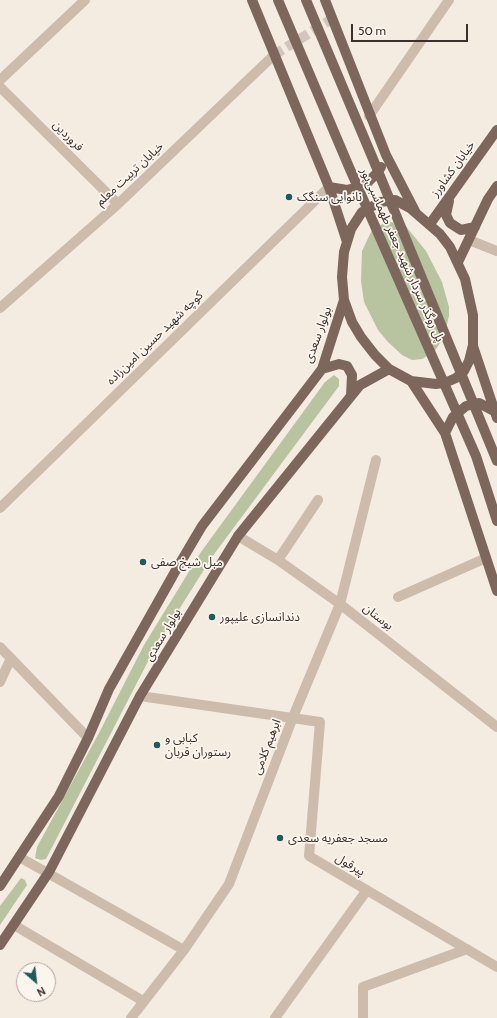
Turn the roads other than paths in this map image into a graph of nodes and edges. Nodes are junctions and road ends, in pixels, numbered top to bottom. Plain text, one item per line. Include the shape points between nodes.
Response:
1 (85, 0) edge
2 (252, 0) edge
3 (278, 0) edge
4 (306, 0) edge
5 (325, 0) edge
6 (449, 0) edge
7 (274, 55) junction
8 (0, 80) edge
9 (0, 86) edge
10 (369, 116) junction
11 (497, 130) edge
12 (386, 155) junction
13 (497, 186) edge
14 (328, 187) junction
15 (450, 195) junction
16 (118, 204) junction
17 (416, 213) junction
18 (430, 224) junction
19 (475, 227) junction
20 (469, 240) junction
21 (347, 242) junction
22 (497, 251) edge
23 (458, 262) junction
24 (344, 300) junction
25 (0, 308) edge
26 (473, 345) junction
27 (322, 369) junction
28 (389, 369) junction
29 (411, 381) junction
30 (351, 396) junction
31 (496, 414) edge
32 (445, 433) junction
33 (376, 460) dead end
34 (497, 461) edge
35 (318, 500) dead end
36 (0, 508) edge
37 (497, 522) edge
38 (238, 536) junction
39 (486, 558) junction
40 (278, 560) junction
41 (497, 591) edge
42 (398, 597) dead end
43 (340, 604) junction
44 (0, 646) edge
45 (11, 658) junction
46 (0, 682) edge
47 (140, 696) junction
48 (293, 717) junction
49 (497, 727) edge
50 (88, 738) junction
51 (20, 858) junction
52 (49, 872) junction
53 (0, 886) edge
54 (366, 890) junction
55 (14, 925) junction
56 (0, 945) edge
57 (467, 949) junction
58 (184, 950) junction
59 (497, 967) edge
60 (143, 1001) junction
61 (131, 1018) edge
62 (275, 1018) edge
63 (363, 1018) edge

1 - 8 street
2 - 7 main road
3 - 37 main road, پل روگذر سردار شهید جعفر طهماسبی‌پور via 476,456
4 - 34 main road, پل روگذر سردار شهید جعفر طهماسبی‌پور
5 - 10 main road
6 - 10 street
7 - 14 main road
7 - 16 street, خیابان تربیت معلم
9 - 16 street, فروردین
10 - 12 main road
11 - 15 main road, خیابان کشاورز
12 - 14 main road via 378,172 365,185 347,190
12 - 17 main road
13 - 19 main road
14 - 21 main road
14 - 36 street, کوچه شهید حسین امین‌زاده
15 - 18 main road, خیابان کشاورز
15 - 19 main road via 446,215 450,223 461,230
16 - 25 street, خیابان تربیت معلم
17 - 18 main road
17 - 21 main road via 395,200 380,202 362,212 350,229
18 - 23 main road via 450,247
19 - 20 main road
20 - 22 street
20 - 23 main road
21 - 24 main road via 342,277
23 - 26 main road via 470,298
24 - 27 main road, بولوار سعدی
24 - 28 main road via 361,337
26 - 29 main road via 470,361 456,378 436,384
26 - 31 main road
27 - 30 main road via 339,364 347,366 352,374
27 - 50 main road, بولوار سعدی via 202,526 109,690
28 - 29 main road
28 - 30 main road, بولوار سعدی via 360,384
29 - 32 main road
30 - 38 main road, بولوار سعدی
31 - 32 main road via 479,403 466,406 453,417
32 - 39 main road
33 - 43 street, ابرهیم کلامی
35 - 40 street
38 - 40 street, بوستان
38 - 47 main road, بولوار سعدی
39 - 41 main road
39 - 42 street
40 - 43 street, بوستان
43 - 48 street, ابرهیم کلامی
43 - 49 street, بوستان
44 - 45 street
45 - 46 street
45 - 50 street
47 - 48 street
47 - 52 main road, بولوار سعدی
48 - 54 street, پیرقول via 320,722 309,856
48 - 58 street, ابرهیم کلامی via 229,884
50 - 51 main road, بولوار سعدی via 59,796
51 - 52 street
51 - 53 main road, بولوار سعدی
52 - 55 main road, بولوار سعدی
52 - 58 street
54 - 57 street, پیرقول
54 - 62 street
55 - 56 main road, بولوار سعدی
55 - 60 street
57 - 59 street, پیرقول
57 - 63 street via 363,987
58 - 60 street, ابرهیم کلامی
60 - 61 street, ابرهیم کلامی

